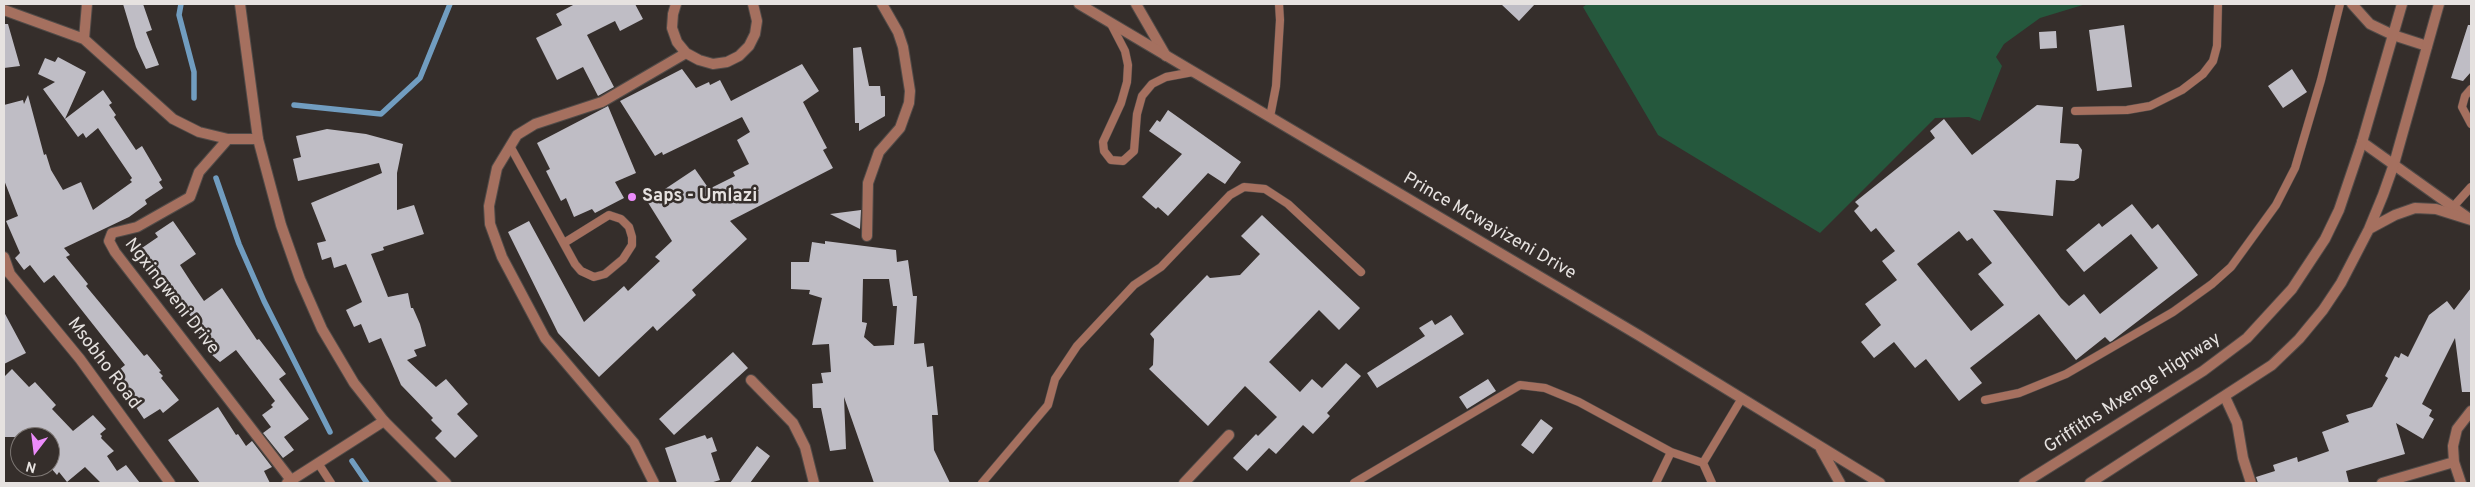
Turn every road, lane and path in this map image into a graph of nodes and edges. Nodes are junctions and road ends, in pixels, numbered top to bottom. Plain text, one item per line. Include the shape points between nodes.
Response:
1 (87, 4) edge
2 (240, 4) edge
3 (676, 4) edge
4 (753, 4) edge
5 (882, 4) edge
6 (1079, 4) edge
7 (1136, 4) edge
8 (1278, 4) edge
9 (2218, 4) edge
10 (2340, 4) edge
11 (2352, 4) edge
12 (2402, 4) edge
13 (2439, 4) edge
14 (4, 10) edge
15 (1111, 24) junction
16 (2393, 35) junction
17 (84, 40) junction
18 (2427, 46) junction
19 (686, 53) junction
20 (1166, 56) junction
21 (1193, 72) junction
22 (2471, 89) edge
23 (2075, 111) dead end
24 (1270, 117) junction
25 (2471, 124) edge
26 (228, 139) junction
27 (258, 139) junction
28 (2362, 142) junction
29 (510, 146) junction
30 (2394, 164) junction
31 (2471, 188) edge
32 (2453, 208) junction
33 (2471, 220) edge
34 (2369, 229) junction
35 (867, 236) dead end
36 (564, 243) junction
37 (4, 257) edge
38 (7, 272) edge
39 (1361, 272) dead end
40 (751, 380) dead end
41 (2225, 397) junction
42 (1742, 398) junction
43 (1985, 400) dead end
44 (2471, 410) edge
45 (384, 421) junction
46 (1229, 435) dead end
47 (1820, 447) junction
48 (1671, 452) junction
49 (2454, 462) junction
50 (318, 463) junction
51 (1703, 463) junction
52 (289, 482) edge
53 (170, 483) edge
54 (331, 483) edge
55 (446, 483) edge
56 (654, 483) edge
57 (814, 483) edge
58 (982, 483) edge
59 (1184, 483) edge
60 (1354, 483) edge
61 (1656, 483) edge
62 (1712, 483) edge
63 (1840, 483) edge
64 (1880, 483) edge
65 (2024, 483) edge
66 (2090, 483) edge
67 (2251, 483) edge
68 (2385, 483) edge
69 (2461, 483) edge

1 - 17 street
2 - 27 street
3 - 19 street via 672,28
4 - 19 street via 757,21 755,34 739,56 713,64
5 - 35 street via 903,47 909,103 900,128 879,152 868,183
6 - 15 street, Prince Mcwayizeni Drive
7 - 20 street
8 - 24 lane via 1276,86
9 - 23 lane via 2217,46 2212,62 2203,74 2182,90 2150,106
10 - 43 lane via 2295,168 2276,205 2231,267 2172,312 2066,374 2019,393
11 - 16 street via 2370,24
12 - 16 street, Griffiths Mxenge Highway
13 - 18 street
14 - 17 street
15 - 20 street, Prince Mcwayizeni Drive
15 - 21 lane via 1128,65 1121,102 1103,142 1111,160 1123,160 1134,151 1137,114 1142,96 1152,84 1166,77
16 - 18 street
16 - 28 street, Griffiths Mxenge Highway
17 - 26 street via 173,119 199,132
18 - 30 street
19 - 29 street via 602,102 535,124 517,135
20 - 21 street, Prince Mcwayizeni Drive
21 - 24 street, Prince Mcwayizeni Drive
22 - 25 lane via 2462,107
24 - 42 street, Prince Mcwayizeni Drive
26 - 27 street
26 - 52 street, Ngxingweni Drive via 199,172 190,197 137,227 112,233 109,241
27 - 45 street via 281,226 322,330 354,383
28 - 30 street
28 - 65 street, Griffiths Mxenge Highway via 2339,210 2325,239 2270,316 2204,371
29 - 36 lane
29 - 56 street via 496,168 489,206 490,224 502,257 545,338 634,443
30 - 32 street
30 - 34 street
31 - 32 lane
32 - 33 street
33 - 34 street via 2436,209 2415,208
34 - 41 street via 2341,282 2299,339 2272,365
36 - 36 lane via 581,271 594,277 605,274 623,260 632,245 632,237 629,226 609,215
37 - 38 street
38 - 53 street, Msobho Road via 80,359
39 - 58 lane via 1288,204 1265,190 1244,187 1230,196 1161,267 1134,285 1083,340 1055,379 1048,405
40 - 57 street via 793,423 805,447
41 - 66 street
41 - 67 street via 2237,423
42 - 47 street, Prince Mcwayizeni Drive
42 - 51 lane
44 - 49 street via 2457,429
45 - 50 street
45 - 55 street
46 - 59 street
47 - 63 street
47 - 64 street, Prince Mcwayizeni Drive
48 - 51 lane
48 - 60 lane via 1579,402 1546,388 1520,385
48 - 61 lane
49 - 68 street
49 - 69 street
50 - 52 street
50 - 54 lane
51 - 62 lane

